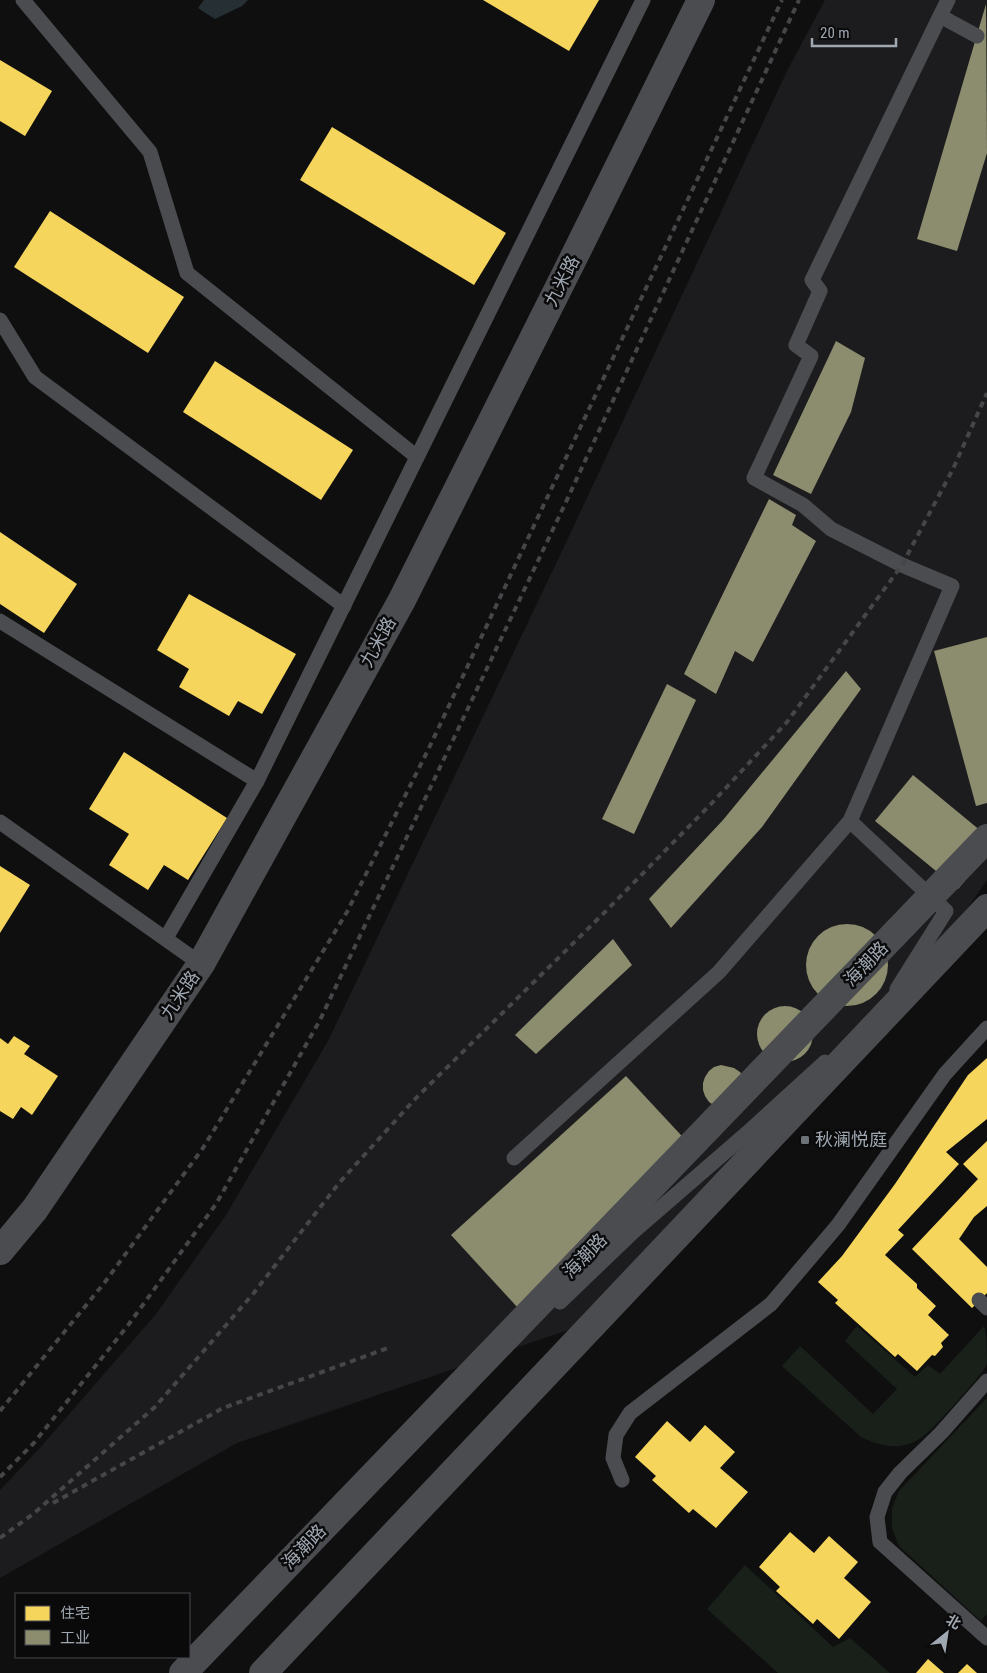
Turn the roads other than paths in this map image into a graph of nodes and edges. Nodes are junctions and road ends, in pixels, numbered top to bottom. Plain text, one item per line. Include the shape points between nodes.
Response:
1 (23, 0) edge
2 (701, 0) edge
3 (948, 0) edge
4 (639, 2) edge
5 (940, 16) junction
6 (977, 36) dead end
7 (0, 320) edge
8 (417, 457) junction
9 (344, 606) junction
10 (0, 621) edge
11 (257, 780) junction
12 (850, 821) junction
13 (0, 822) edge
14 (987, 838) edge
15 (987, 908) edge
16 (166, 938) junction
17 (201, 964) junction
18 (987, 1028) edge
19 (514, 1158) dead end
20 (0, 1251) edge
21 (560, 1302) dead end
22 (987, 1381) edge
23 (622, 1480) dead end
24 (987, 1638) edge
25 (183, 1673) edge
26 (263, 1673) edge

1 - 8 lane via 150,152 187,273
2 - 17 street, 九米路 via 402,600
3 - 5 lane
4 - 8 lane
5 - 6 lane
5 - 12 lane via 812,280 820,291 796,345 812,356 754,478 802,505 831,529 952,586
7 - 9 lane via 35,377
8 - 9 lane
9 - 11 lane
10 - 11 lane
11 - 16 lane
12 - 19 lane via 719,972
12 - 21 lane via 946,911 887,1005 746,1134 634,1230
13 - 16 lane
14 - 25 street, 海潮路
15 - 26 street
16 - 17 lane
17 - 20 street, 九米路 via 35,1209
18 - 23 lane via 945,1074 838,1225 771,1304 630,1413 616,1435 613,1458
22 - 24 lane via 900,1473 885,1492 877,1517 880,1542

